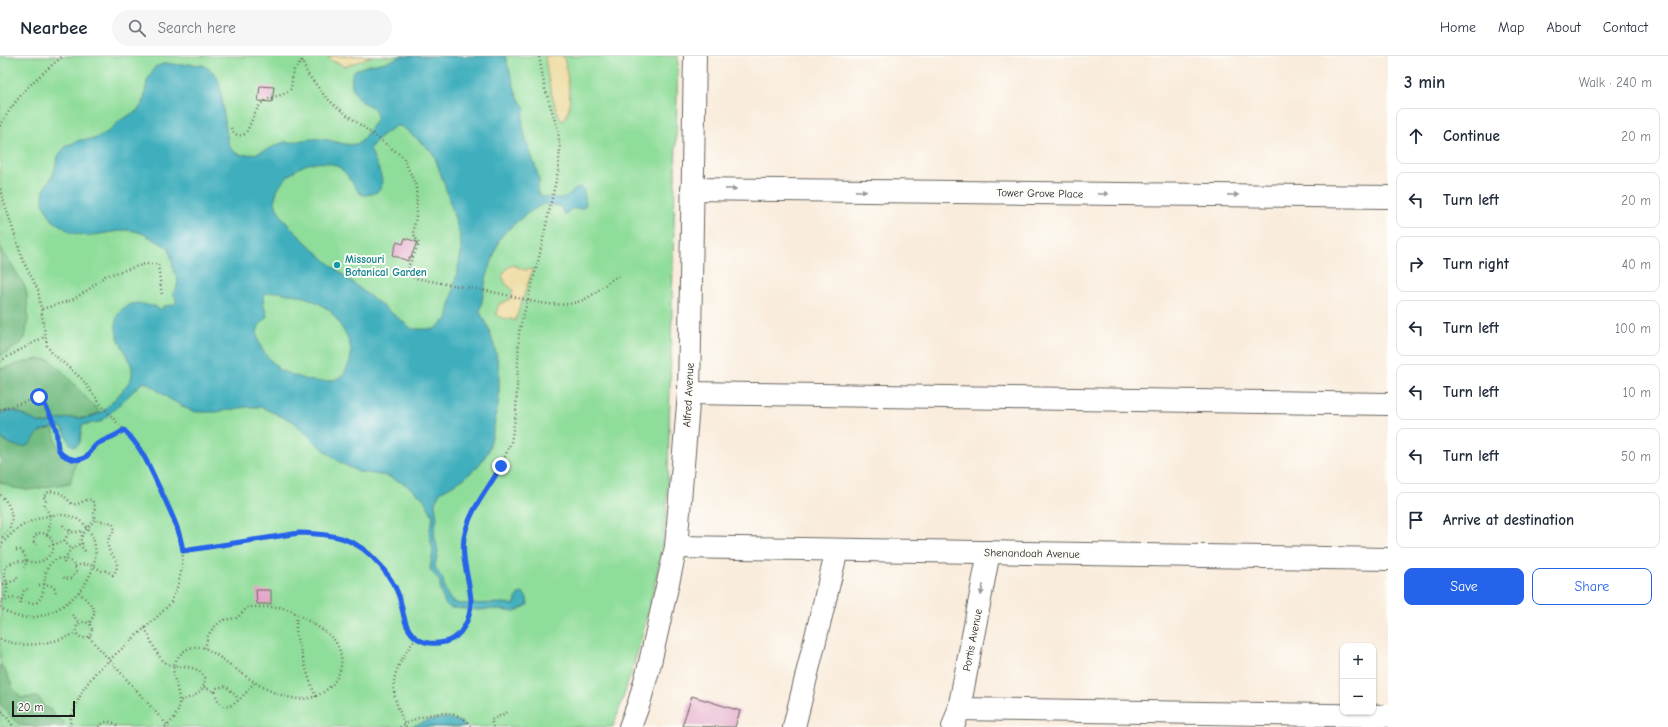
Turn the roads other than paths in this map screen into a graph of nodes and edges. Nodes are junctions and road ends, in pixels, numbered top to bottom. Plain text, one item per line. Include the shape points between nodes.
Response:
1 (695, 56) edge
2 (692, 189) junction
3 (1388, 197) edge
4 (689, 393) junction
5 (1388, 404) edge
6 (676, 547) junction
7 (837, 550) junction
8 (989, 552) junction
9 (1388, 559) edge
10 (1388, 716) edge
11 (956, 718) edge
12 (630, 727) edge
13 (794, 727) edge

1 - 2 street, Alfred Avenue
2 -> 3 street, Tower Grove Place
2 - 4 street, Alfred Avenue
4 - 5 street
4 - 6 street, Alfred Avenue
6 - 7 street, Shenandoah Avenue
6 - 12 street, Alfred Avenue via 649,667
7 - 8 street, Shenandoah Avenue
7 - 13 street
8 - 9 street, Shenandoah Avenue
8 -> 11 street, Portis Avenue
10 - 11 street

